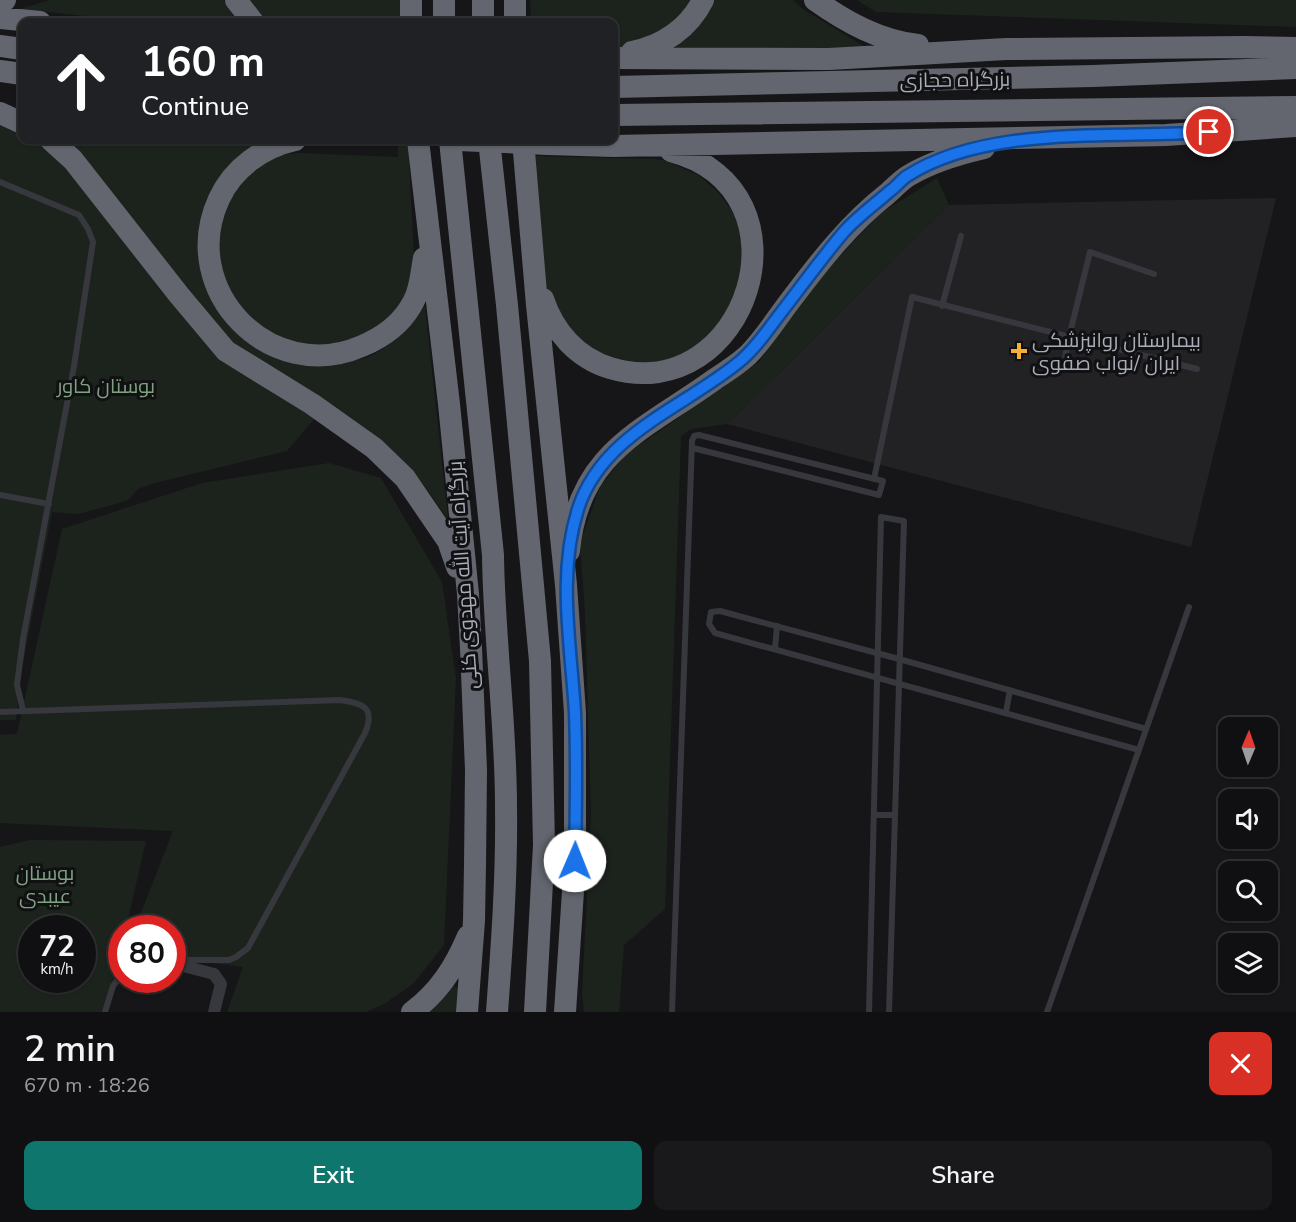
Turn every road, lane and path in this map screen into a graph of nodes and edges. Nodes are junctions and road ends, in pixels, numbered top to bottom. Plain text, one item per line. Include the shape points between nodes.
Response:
1 (5, 0) edge
2 (236, 0) edge
3 (411, 0) edge
4 (444, 0) edge
5 (483, 0) edge
6 (515, 0) edge
7 (703, 0) edge
8 (815, 0) edge
9 (0, 1) edge
10 (0, 18) edge
11 (250, 18) edge
12 (411, 18) edge
13 (444, 18) edge
14 (483, 18) edge
15 (516, 18) edge
16 (18, 20) edge
17 (0, 46) edge
18 (18, 48) edge
19 (1296, 48) edge
20 (1006, 49) junction
21 (618, 55) edge
22 (618, 56) edge
23 (1296, 68) edge
24 (0, 71) edge
25 (18, 73) edge
26 (618, 87) edge
27 (0, 104) edge
28 (18, 106) edge
29 (1296, 107) edge
30 (0, 113) edge
31 (618, 115) edge
32 (18, 121) edge
33 (1296, 126) edge
34 (1041, 137) junction
35 (55, 144) edge
36 (279, 144) edge
37 (418, 144) edge
38 (450, 144) edge
39 (489, 144) edge
40 (523, 144) edge
41 (548, 144) edge
42 (613, 146) junction
43 (0, 182) edge
44 (428, 230) junction
45 (961, 236) dead end
46 (1154, 274) dead end
47 (535, 278) junction
48 (942, 306) junction
49 (1069, 337) junction
50 (544, 369) junction
51 (1063, 369) dead end
52 (1197, 369) dead end
53 (449, 404) junction
54 (747, 447) junction
55 (693, 448) junction
56 (745, 461) junction
57 (874, 479) junction
58 (0, 495) edge
59 (49, 504) junction
60 (528, 517) junction
61 (566, 585) junction
62 (468, 594) junction
63 (1189, 607) dead end
64 (494, 608) junction
65 (777, 626) junction
66 (775, 649) junction
67 (878, 653) junction
68 (899, 659) junction
69 (878, 677) junction
70 (898, 682) junction
71 (1011, 690) junction
72 (23, 710) junction
73 (0, 712) edge
74 (1006, 712) junction
75 (1146, 729) junction
76 (1139, 750) junction
77 (476, 790) junction
78 (875, 815) junction
79 (895, 815) junction
80 (474, 921) junction
81 (570, 956) junction
82 (186, 962) edge
83 (186, 966) edge
84 (111, 993) edge
85 (105, 1012) edge
86 (214, 1012) edge
87 (412, 1012) edge
88 (467, 1012) edge
89 (497, 1012) edge
90 (535, 1012) edge
91 (565, 1012) edge
92 (573, 1012) edge
93 (672, 1012) edge
94 (869, 1012) edge
95 (889, 1012) edge
96 (1047, 1012) edge

1 - 9 highway
2 - 11 highway
3 - 12 highway
4 - 13 highway
5 - 14 highway
6 - 15 highway
7 - 21 highway via 689,23 666,40
8 - 20 highway via 841,18 903,44 951,43
10 - 16 highway
17 - 18 highway
19 - 20 highway
20 - 22 highway via 829,59
23 - 26 highway, بزرگراه حجازی
24 - 25 highway
27 - 28 highway
29 - 31 highway, بزرگراه حجازی
30 - 32 highway
33 - 34 highway via 1166,135
34 - 42 highway
34 - 61 highway via 962,153 931,164 906,177 868,208 843,233 748,355 632,434 603,462 578,509 570,537
35 - 62 highway via 73,160 226,351 374,448 405,478 448,541
36 - 44 highway via 245,164 221,193 208,232 208,253 219,292 231,312 260,339 280,349 311,356 351,351 380,337 412,306 419,288
37 - 44 highway, بزرگراه آیت الله مهدوی کنی
38 - 64 highway, بزرگراه آیت الله مهدوی کنی via 493,555
39 - 60 highway
40 - 47 highway
41 - 42 highway, bridge
42 - 47 highway via 680,154 698,160 728,184 747,215 753,259 750,286 734,319 723,336 698,357 656,372 624,371 590,359 561,336 550,319
43 - 59 lane via 79,215 93,242
44 - 53 highway, بزرگراه آیت الله مهدوی کنی
45 - 48 lane
46 - 49 lane via 1090,252
47 - 50 highway
48 - 49 lane
48 - 57 lane via 912,297
49 - 51 lane
49 - 52 lane
50 - 60 highway via 540,473
50 - 61 highway
53 - 62 highway, بزرگراه آیت الله مهدوی کنی
53 - 64 highway via 463,440
54 - 55 lane via 699,435 694,436
54 - 56 lane
54 - 57 lane
55 - 56 lane
55 - 93 lane
56 - 57 lane via 879,495 883,481
58 - 59 lane
59 - 72 lane via 21,650 17,684
60 - 90 highway via 543,728 544,845
61 - 81 highway via 576,792
62 - 77 highway, بزرگراه آیت الله مهدوی کنی
63 - 75 lane
64 - 89 highway, بزرگراه آیت الله مهدوی کنی via 506,806 504,926
65 - 66 lane
65 - 66 lane via 720,611 711,612 709,624 715,633
65 - 67 lane
66 - 69 lane
67 - 68 lane
67 - 68 lane via 881,517 904,521
67 - 69 lane
68 - 70 lane
68 - 71 lane
69 - 70 lane
69 - 78 lane
70 - 74 lane
70 - 79 lane
71 - 74 lane
71 - 75 lane
72 - 73 lane
72 - 82 lane via 340,700 358,703 368,710 365,733 248,948 228,960
74 - 76 lane
75 - 76 lane
76 - 96 lane
77 - 80 highway, بزرگراه آیت الله مهدوی کنی
77 - 89 highway via 487,865
78 - 79 lane
78 - 94 lane
79 - 95 lane
80 - 87 highway via 449,974
80 - 88 highway, بزرگراه آیت الله مهدوی کنی
81 - 91 highway
81 - 92 highway
83 - 86 street via 214,974 221,984
84 - 85 lane

